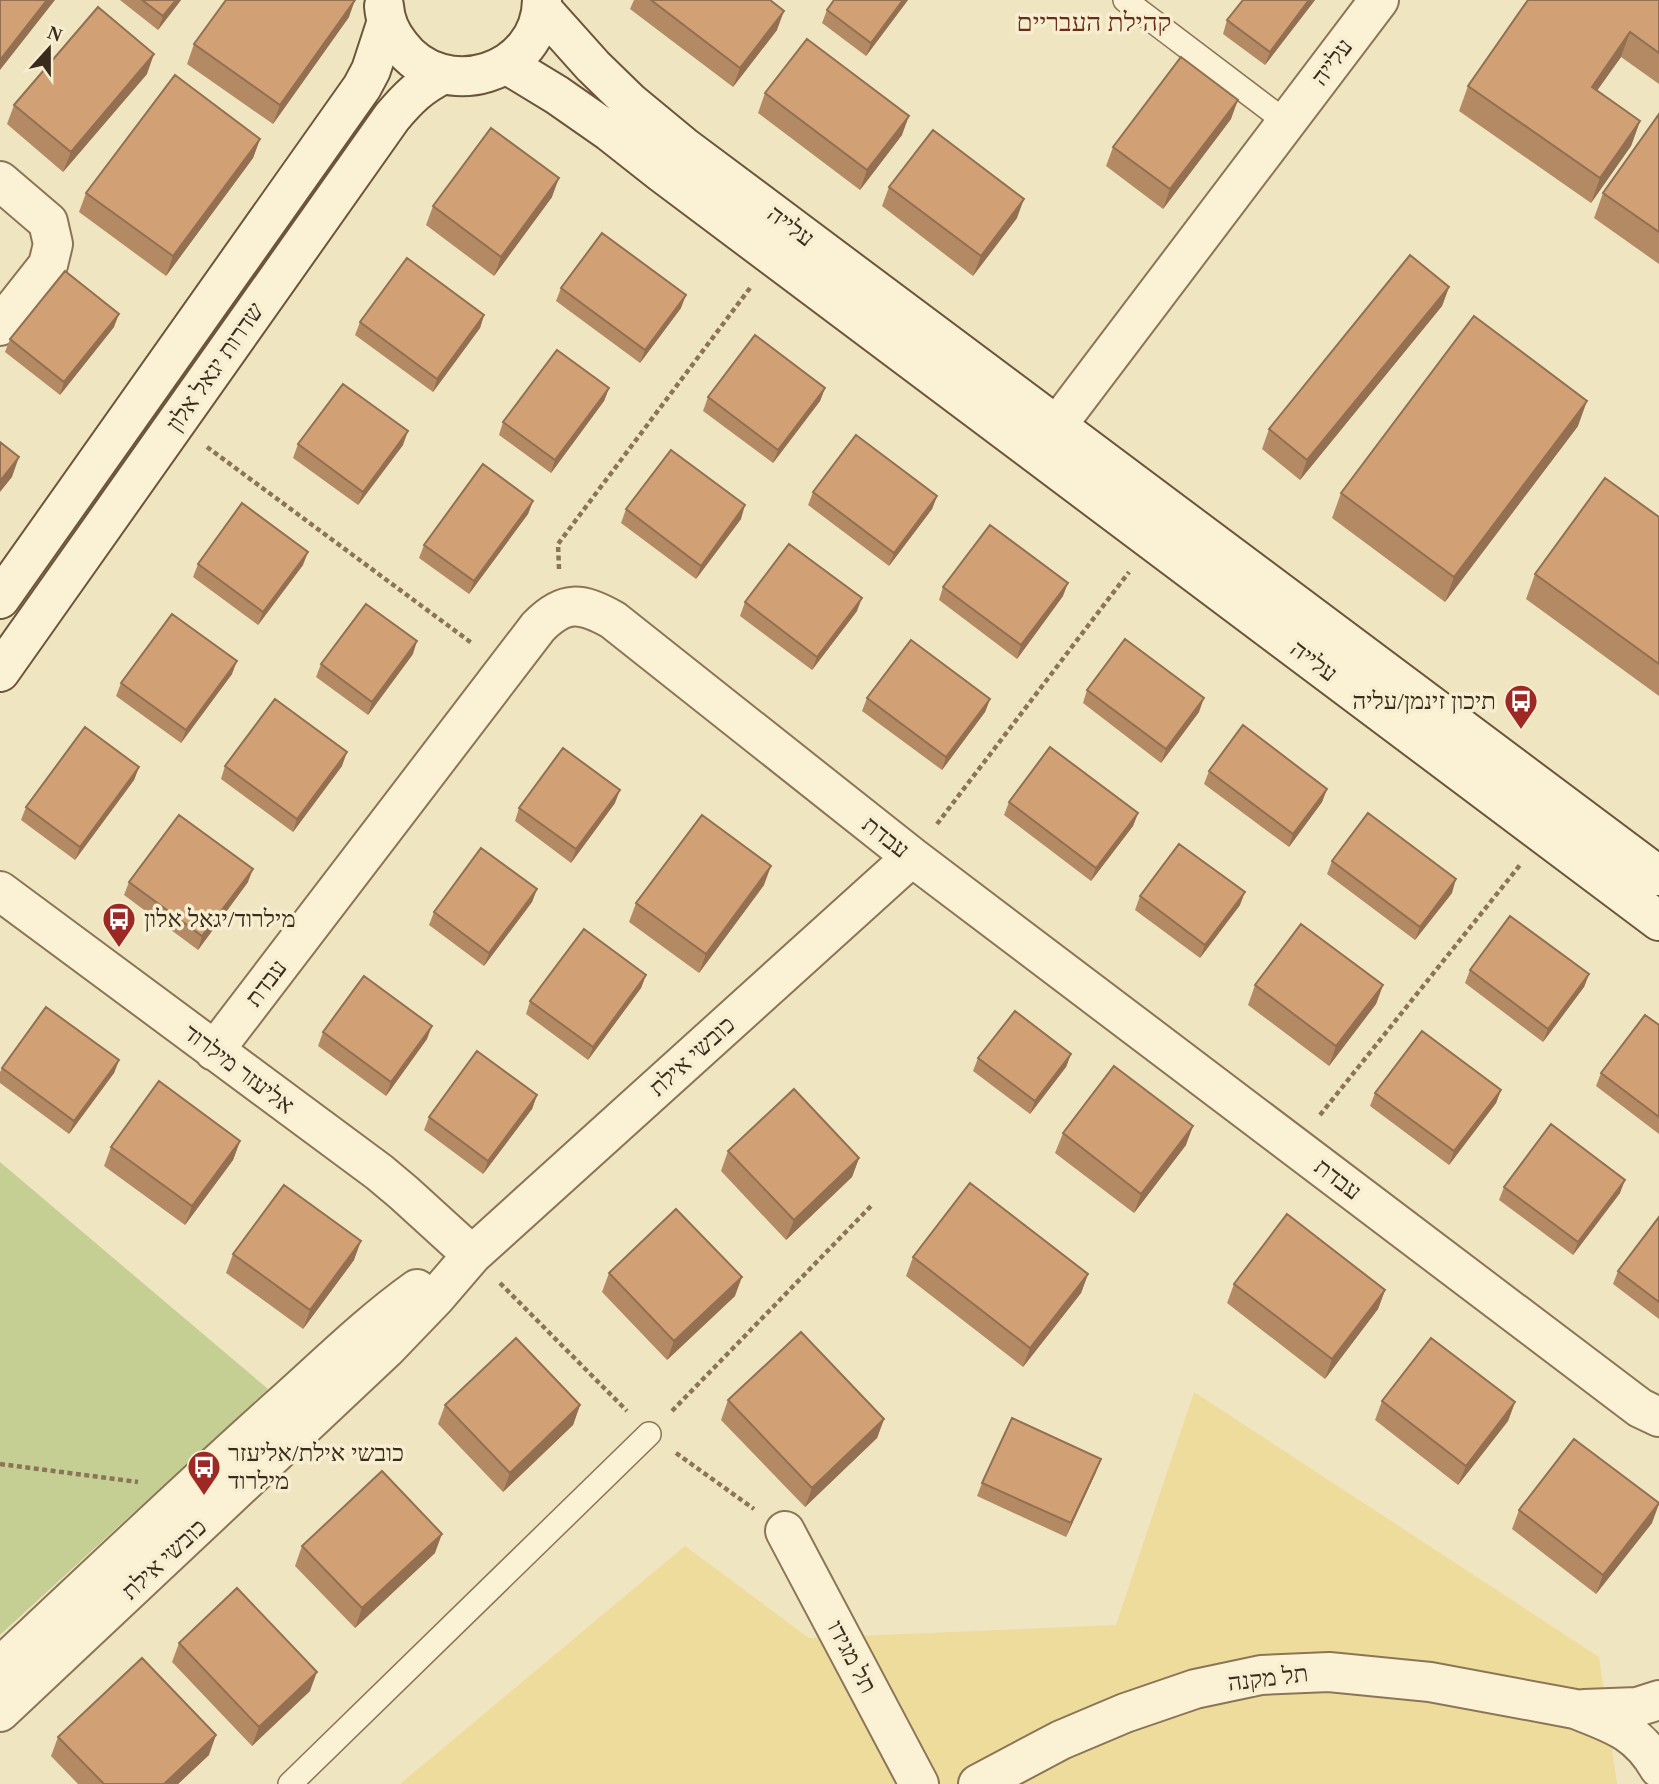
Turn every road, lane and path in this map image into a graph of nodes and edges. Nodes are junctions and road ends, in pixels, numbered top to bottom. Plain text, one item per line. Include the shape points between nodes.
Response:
1 (1125, 0) edge
2 (1379, 0) edge
3 (542, 5) edge
4 (383, 7) edge
5 (506, 64) junction
6 (442, 75) junction
7 (1286, 122) junction
8 (0, 181) edge
9 (773, 257) junction
10 (0, 326) edge
11 (176, 424) junction
12 (1046, 439) junction
13 (1153, 541) junction
14 (0, 599) edge
15 (562, 608) junction
16 (506, 668) junction
17 (0, 672) edge
18 (1545, 834) junction
19 (912, 857) junction
20 (1659, 876) edge
21 (0, 891) edge
22 (1659, 920) edge
23 (215, 1051) junction
24 (1295, 1146) junction
25 (872, 1205) dead end
26 (472, 1255) junction
27 (1659, 1417) edge
28 (649, 1434) junction
29 (0, 1464) edge
30 (191, 1489) junction
31 (785, 1531) joint
32 (0, 1667) edge
33 (1659, 1700) edge
34 (1575, 1709) junction
35 (0, 1712) edge
36 (1659, 1768) edge
37 (290, 1784) edge
38 (919, 1784) edge
39 (978, 1784) edge

1 - 7 lane
2 - 7 street, עלייה
3 - 5 street via 536,31
3 - 12 street, עלייה via 631,103
4 - 6 street via 393,36 406,53
4 - 14 street, שדרות יגאל אלון via 379,48 362,87
5 - 6 street via 479,75
5 - 9 street, עלייה via 610,132
6 - 11 street, שדרות יגאל אלון via 411,95 392,117
7 - 12 street, עלייה
8 - 10 street via 48,222 53,244 48,265
9 - 12 street, עלייה
9 - 15 path via 558,544
11 - 16 path
11 - 17 street, שדרות יגאל אלון
12 - 13 street, עלייה
12 - 20 street, עלייה
13 - 18 street, עלייה
13 - 19 path
15 - 16 street, עבדת via 549,615
15 - 19 street, עבדת via 594,610 613,620
16 - 23 street, עבדת
18 - 22 street, עלייה
18 - 24 path
19 - 24 street, עבדת
19 - 26 street, כובשי אילת
21 - 23 street, אליעזר מילרוד
23 - 26 street, אליעזר מילרוד via 396,1186
24 - 27 street, עבדת via 1640,1408
25 - 28 path
26 - 28 path
26 - 30 street, כובשי אילת via 397,1303
26 - 35 street, כובשי אילת via 386,1349
28 - 31 path
28 - 37 lane
29 - 30 path
30 - 32 street, כובשי אילת
31 - 38 street, תל מגידו
33 - 34 street, תל מקנה via 1637,1707
34 - 36 street, תל מקנה via 1632,1734
34 - 39 street, תל מקנה via 1430,1682 1329,1672 1261,1675 1195,1689 1125,1713 1061,1740

